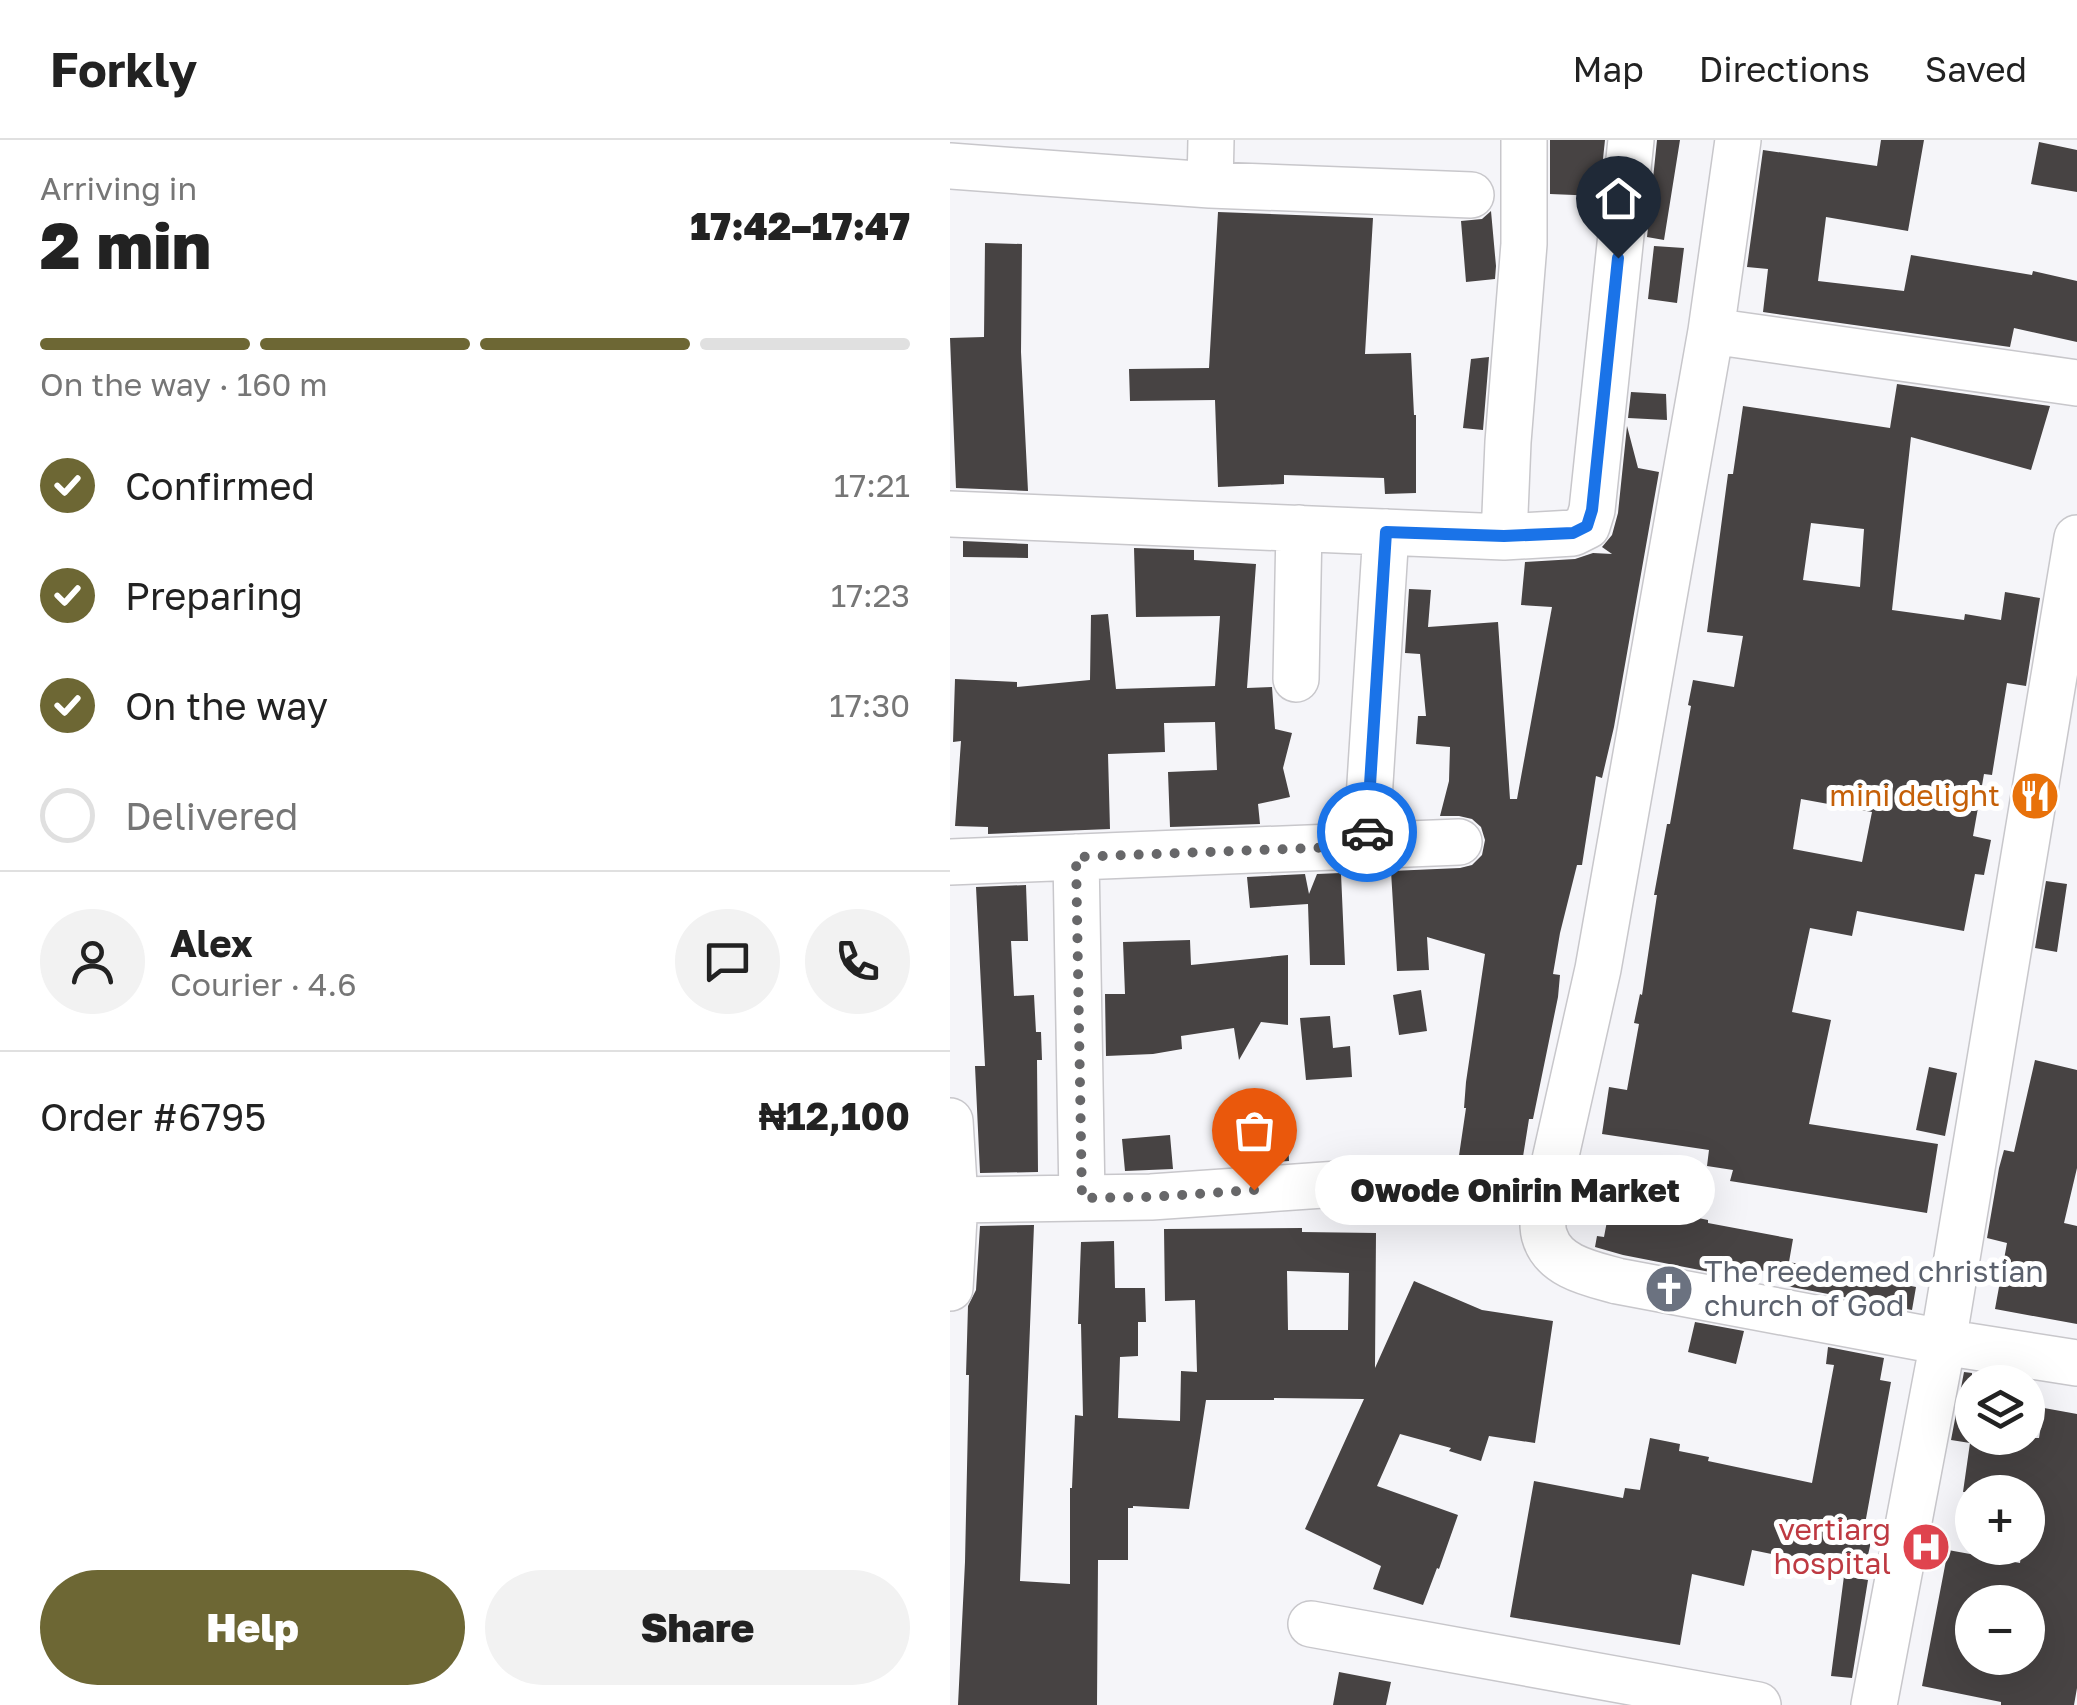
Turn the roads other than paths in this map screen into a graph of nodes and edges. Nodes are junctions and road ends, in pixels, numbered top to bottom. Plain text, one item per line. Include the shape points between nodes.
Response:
1 (1211, 140) edge
2 (1524, 140) edge
3 (1631, 140) edge
4 (1738, 140) edge
5 (1032, 156) edge
6 (950, 166) edge
7 (1210, 185) junction
8 (1471, 195) dead end
9 (1711, 331) junction
10 (2077, 383) edge
11 (950, 514) edge
12 (1299, 528) junction
13 (1386, 532) junction
14 (1504, 536) junction
15 (2077, 538) edge
16 (1296, 679) dead end
17 (1459, 842) dead end
18 (1366, 846) junction
19 (1076, 857) junction
20 (950, 862) edge
21 (950, 1121) edge
22 (1381, 1181) dead end
23 (1082, 1198) junction
24 (955, 1200) junction
25 (951, 1266) edge
26 (1943, 1342) junction
27 (2077, 1363) edge
28 (1311, 1624) dead end
29 (1758, 1705) edge
30 (1874, 1705) edge

1 - 7 street
2 - 14 street via 1524,244
3 - 14 street via 1587,526 1573,533
4 - 9 street
5 - 6 street
5 - 7 street
7 - 8 street
9 - 10 street
9 - 26 street via 1598,968 1542,1213 1545,1238 1568,1264 1592,1274
11 - 12 street
12 - 13 street
12 - 16 street
13 - 14 street
13 - 18 street
15 - 26 street
17 - 18 street
18 - 19 street
19 - 20 street
19 - 23 street
21 - 24 street
22 - 23 street
23 - 24 street
24 - 25 street
26 - 27 street
26 - 30 street
28 - 29 street

